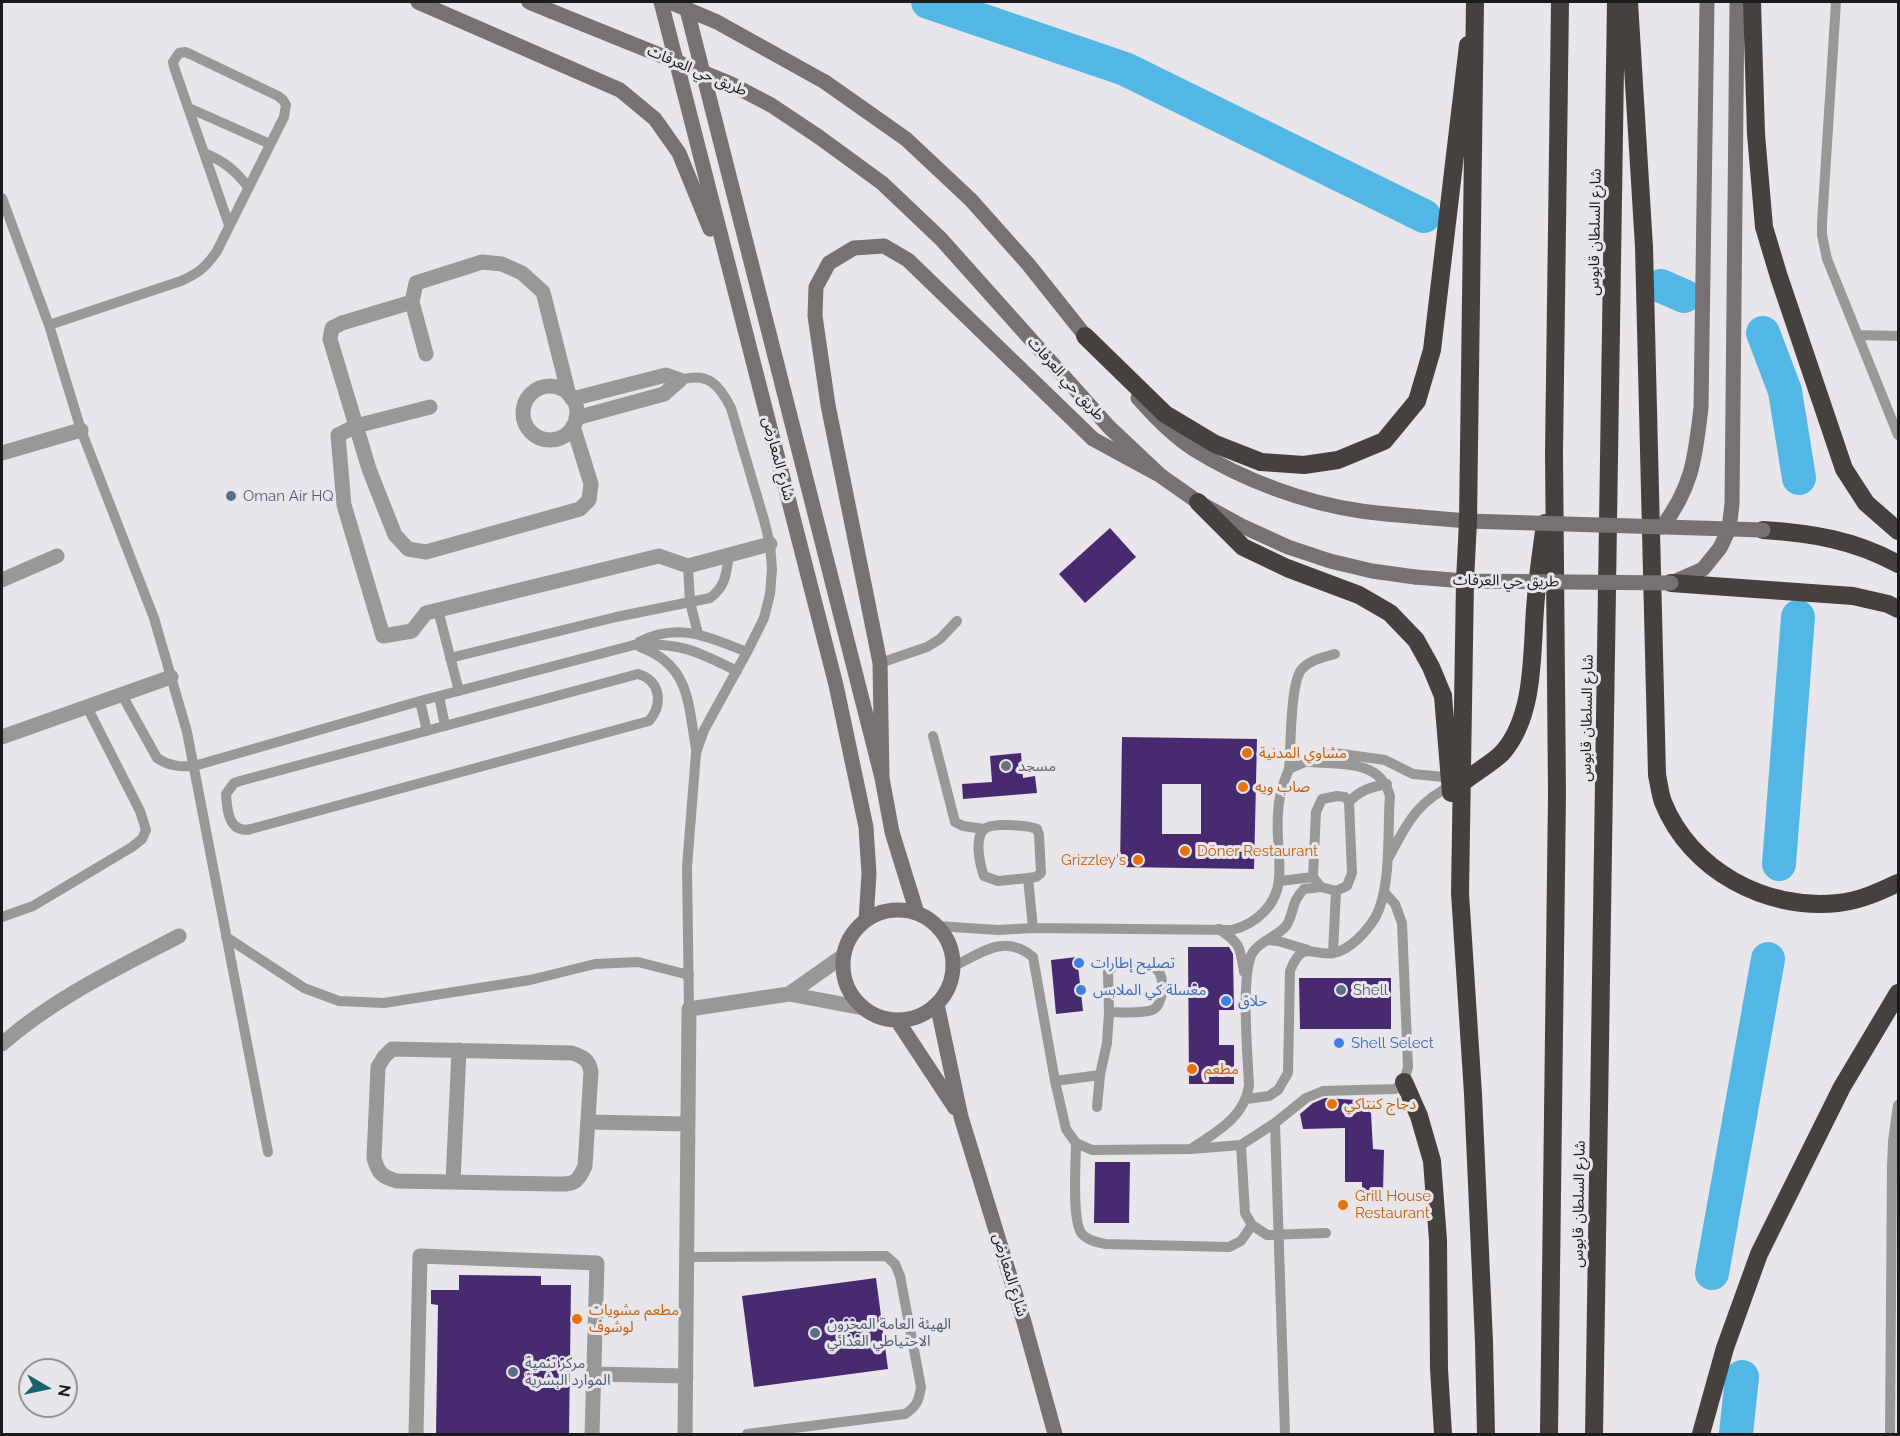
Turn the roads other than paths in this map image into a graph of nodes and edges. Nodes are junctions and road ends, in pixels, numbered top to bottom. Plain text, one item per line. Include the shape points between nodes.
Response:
1 (418, 2) edge
2 (529, 2) edge
3 (661, 2) edge
4 (670, 2) edge
5 (685, 2) edge
6 (1473, 2) edge
7 (1560, 2) edge
8 (1616, 2) edge
9 (1629, 2) edge
10 (1707, 2) edge
11 (1737, 2) edge
12 (1752, 2) edge
13 (1836, 2) edge
14 (189, 108) junction
15 (270, 144) junction
16 (204, 153) junction
17 (248, 187) junction
18 (2, 198) edge
19 (229, 225) junction
20 (732, 284) junction
21 (412, 302) junction
22 (49, 325) junction
23 (1858, 334) junction
24 (1085, 336) junction
25 (1899, 336) edge
26 (426, 354) dead end
27 (680, 380) junction
28 (571, 397) junction
29 (430, 407) dead end
30 (575, 422) junction
31 (356, 426) junction
32 (81, 430) junction
33 (1899, 435) edge
34 (2, 453) edge
35 (1554, 453) junction
36 (1161, 476) junction
37 (1198, 502) junction
38 (1468, 521) junction
39 (1662, 527) junction
40 (1729, 529) junction
41 (1763, 530) joint
42 (1899, 531) edge
43 (770, 544) junction
44 (729, 555) junction
45 (57, 556) dead end
46 (1899, 564) edge
47 (688, 566) junction
48 (2, 580) edge
49 (1465, 581) junction
50 (1671, 583) junction
51 (690, 602) junction
52 (1899, 609) edge
53 (438, 610) junction
54 (957, 621) dead end
55 (698, 634) junction
56 (634, 645) junction
57 (747, 652) junction
58 (1335, 654) dead end
59 (450, 658) junction
60 (880, 663) junction
61 (737, 671) junction
62 (171, 677) junction
63 (459, 691) junction
64 (122, 694) junction
65 (439, 696) junction
66 (420, 701) junction
67 (87, 707) junction
68 (445, 726) junction
69 (427, 731) junction
70 (933, 736) dead end
71 (2, 737) edge
72 (696, 753) junction
73 (1305, 761) junction
74 (194, 766) junction
75 (1289, 769) junction
76 (882, 778) junction
77 (1466, 780) junction
78 (1387, 784) junction
79 (1349, 802) junction
80 (984, 828) junction
81 (1387, 861) junction
82 (1313, 877) junction
83 (1028, 878) junction
84 (1280, 881) junction
85 (1899, 883) edge
86 (1321, 887) junction
87 (1336, 891) junction
88 (1385, 892) junction
89 (1460, 893) junction
90 (917, 913) junction
91 (2, 917) edge
92 (866, 920) junction
93 (937, 926) junction
94 (1033, 928) junction
95 (1220, 929) junction
96 (179, 936) dead end
97 (226, 937) junction
98 (1268, 940) junction
99 (1308, 950) junction
100 (1333, 953) junction
101 (843, 956) junction
102 (952, 967) junction
103 (689, 975) junction
104 (1246, 981) junction
105 (1899, 993) edge
106 (789, 994) junction
107 (936, 1004) junction
108 (863, 1008) junction
109 (689, 1010) junction
110 (1109, 1012) junction
111 (897, 1020) junction
112 (2, 1044) edge
113 (459, 1050) junction
114 (1100, 1075) junction
115 (1055, 1080) junction
116 (1404, 1082) junction
117 (1246, 1100) junction
118 (1899, 1105) edge
119 (1097, 1107) dead end
120 (961, 1117) junction
121 (589, 1122) junction
122 (1275, 1123) junction
123 (688, 1124) junction
124 (1076, 1143) junction
125 (1241, 1144) junction
126 (1191, 1149) junction
127 (268, 1152) dead end
128 (453, 1182) junction
129 (1252, 1225) junction
130 (1326, 1233) dead end
131 (1278, 1234) junction
132 (687, 1257) junction
133 (595, 1374) junction
134 (686, 1376) junction
135 (416, 1434) edge
136 (592, 1434) edge
137 (685, 1434) edge
138 (747, 1434) edge
139 (1055, 1434) edge
140 (1285, 1434) edge
141 (1443, 1434) edge
142 (1486, 1434) edge
143 (1549, 1434) edge
144 (1594, 1434) edge
145 (1701, 1434) edge
146 (1890, 1434) edge

1 - 20 main road via 620,90 655,119 680,153
2 - 36 main road, طريق حي العرفات, bridge via 729,83 771,105 882,183 941,239 1108,427
3 - 20 main road, شارع المعارض
4 - 24 main road, bridge via 717,22 825,82 906,139 972,200
5 - 76 main road, شارع المعارض
6 - 24 highway via 1432,350 1417,401 1384,441 1338,460 1304,465 1261,462 1215,444 1165,414
6 - 38 highway, bridge
7 - 35 highway, شارع السلطان قابوس
8 - 144 highway, شارع السلطان قابوس
9 - 85 highway via 1644,247 1657,775 1663,801 1693,849 1734,882 1758,894 1806,904 1838,903 1865,898
10 - 39 main road via 1701,408 1696,455 1685,491
11 - 40 main road
12 - 42 highway via 1756,134 1764,227 1844,469 1866,503
13 - 23 lane via 1822,235 1827,259
14 - 15 lane
14 - 15 lane via 173,62 179,53 185,52 284,99 286,111
14 - 16 lane
15 - 17 lane
16 - 17 lane via 230,166
16 - 19 lane
17 - 19 lane
18 - 22 lane
19 - 22 lane via 213,257 196,274
20 - 92 main road, شارع المعارض via 836,685 866,827
21 - 26 street
21 - 28 street via 416,283 482,262 502,264 522,273 543,292
21 - 31 street via 332,328 330,339
22 - 32 lane
23 - 25 lane
23 - 33 lane
24 - 38 main road, bridge via 1158,421 1193,449 1229,469 1327,505
27 - 28 street via 666,375
27 - 30 street via 664,394
27 - 43 lane via 690,377 710,381 725,397
28 - 30 street
28 - 30 street via 554,386 536,390 525,403 524,421 534,435 551,440 567,433
29 - 31 street
30 - 31 street via 591,484 589,500 580,509 426,552 408,549 395,535
31 - 53 street via 338,435 344,505 383,636 412,631 426,613
32 - 34 street
32 - 62 lane via 154,618
35 - 77 highway via 1522,718 1502,753
35 - 143 highway, شارع السلطان قابوس via 1557,794
36 - 37 main road, طريق حي العرفات
36 - 60 main road via 1093,439 908,260 885,246 854,248 829,263 816,287 815,316 828,405
37 - 49 main road, طريق حي العرفات, bridge via 1288,548 1330,561 1372,571
37 - 89 highway, bridge via 1243,547 1359,595 1390,613 1416,640 1443,696
38 - 39 main road, bridge
38 - 49 highway, bridge
39 - 40 main road, bridge
40 - 41 main road, bridge
40 - 50 main road via 1703,569
41 - 46 highway via 1804,532 1836,540 1876,552
43 - 44 street
43 - 57 lane via 770,594 764,618
44 - 47 street
44 - 51 lane via 719,591 710,598
45 - 48 street
47 - 51 lane
47 - 53 street via 659,556
49 - 50 main road, طريق حي العرفات, bridge
49 - 89 highway, bridge
50 - 52 highway via 1853,596
51 - 55 lane
51 - 59 lane
53 - 59 lane
54 - 60 lane via 927,647
55 - 56 lane via 665,632
55 - 57 lane
56 - 61 lane via 682,646
56 - 63 lane
56 - 72 lane via 655,653 673,667 685,687
57 - 61 lane
58 - 75 lane via 1301,669 1295,683
59 - 63 lane
60 - 76 main road
61 - 72 lane via 704,730
62 - 64 street
62 - 74 lane
63 - 65 lane
64 - 67 street
64 - 74 lane via 157,758 180,767
65 - 66 lane
65 - 68 lane
66 - 69 lane
66 - 74 lane
67 - 71 street
67 - 91 lane via 146,830 132,847 33,906
68 - 69 lane
68 - 69 lane via 638,674 654,683 659,703 648,722 638,725 244,831 232,824 226,794 234,783
70 - 80 lane via 955,822
72 - 103 lane via 687,867
73 - 75 lane
73 - 77 lane via 1335,753 1360,755 1385,760 1413,774
73 - 78 lane via 1366,768
74 - 97 lane
75 - 84 lane via 1278,813
76 - 90 main road, شارع المعارض via 892,832
77 - 81 lane via 1427,799
78 - 79 lane via 1357,793
78 - 81 lane
79 - 82 lane via 1337,796 1322,800 1316,812
79 - 87 lane via 1352,873 1347,886
80 - 83 lane via 979,835 984,876 998,881
80 - 83 lane via 994,825 1037,829 1041,873
81 - 88 lane
82 - 84 lane
82 - 86 lane
83 - 94 lane
84 - 95 lane via 1262,916 1245,926
86 - 87 lane
86 - 98 lane via 1304,889 1285,927
87 - 100 lane
88 - 100 lane via 1365,932
88 - 116 lane via 1402,923 1408,1067
89 - 142 highway, bridge via 1473,1094
90 - 92 main road via 891,910
90 - 93 main road
92 - 101 main road via 855,930
93 - 94 lane
93 - 102 main road via 946,938
94 - 95 lane
95 - 104 lane via 1239,947
96 - 112 street via 78,990
97 - 103 lane via 304,988 339,1001 384,1003 530,980 595,964 638,962
97 - 127 lane
98 - 99 lane
98 - 104 lane via 1253,953
99 - 100 lane
99 - 117 lane via 1295,958 1290,972 1288,1073 1278,1090 1269,1096
101 - 106 street
101 - 108 main road via 846,985
102 - 107 main road via 945,993
102 - 115 lane via 999,945 1014,945 1033,957
103 - 109 lane
104 - 117 lane
105 - 145 highway via 1842,1087 1759,1254 1725,1348
106 - 108 street
106 - 109 street
107 - 111 main road via 925,1013
107 - 120 main road, شارع المعارض
108 - 111 main road via 873,1015
109 - 123 street
110 - 110 lane via 1151,1011 1158,1007 1162,1000 1157,969 1114,966 1108,971
110 - 114 lane
111 - 120 main road, شارع المعارض
113 - 121 street via 584,1056 591,1072
113 - 128 street
113 - 128 street via 392,1049 378,1067 374,1158 378,1171 384,1178 397,1181
114 - 115 lane
114 - 119 lane
115 - 124 lane via 1066,1129
116 - 122 lane via 1395,1089 1323,1091 1306,1098
116 - 141 highway via 1432,1161
117 - 126 lane via 1230,1122
118 - 146 lane via 1892,1167
120 - 139 main road, شارع المعارض
121 - 123 street
121 - 128 street via 585,1166 572,1184
122 - 125 lane
122 - 131 lane
123 - 132 street
124 - 126 lane via 1092,1150
124 - 129 lane via 1076,1219 1081,1234 1091,1240 1105,1244 1229,1247 1241,1241
125 - 126 lane
125 - 129 lane via 1245,1213
129 - 131 lane via 1267,1235
130 - 131 lane
131 - 140 lane
132 - 134 street
132 - 138 lane via 886,1256 900,1275 921,1387 914,1408 904,1414
133 - 134 street
133 - 135 street via 597,1263 420,1256
133 - 136 street
134 - 137 street

